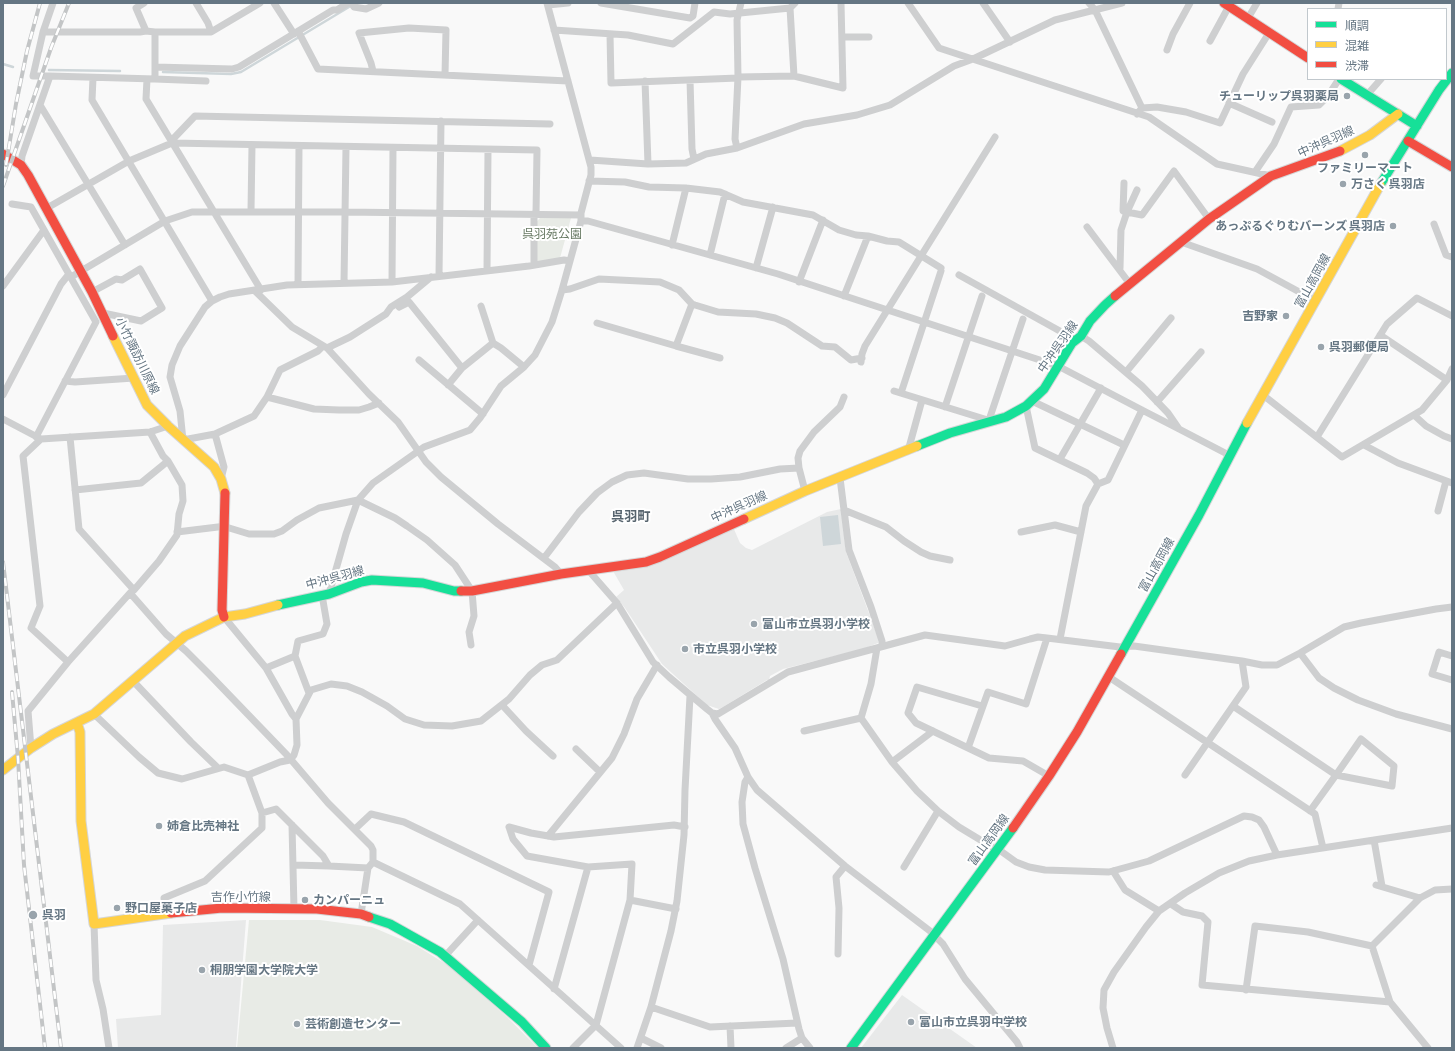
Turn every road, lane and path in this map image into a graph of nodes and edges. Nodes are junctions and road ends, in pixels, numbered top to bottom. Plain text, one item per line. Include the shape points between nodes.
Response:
1 (53, 3) edge
2 (144, 3) edge
3 (196, 3) edge
4 (260, 3) edge
5 (274, 3) edge
6 (348, 3) edge
7 (351, 3) edge
8 (379, 3) edge
9 (568, 3) edge
10 (600, 3) edge
11 (695, 3) edge
12 (741, 3) edge
13 (795, 3) edge
14 (841, 3) edge
15 (908, 3) edge
16 (983, 3) edge
17 (1089, 3) edge
18 (1122, 3) edge
19 (1190, 3) edge
20 (1257, 3) edge
21 (548, 4) edge
22 (1227, 5) edge
23 (331, 6) edge
24 (632, 6) edge
25 (790, 8) junction
26 (1095, 10) junction
27 (738, 13) junction
28 (1248, 18) junction
29 (554, 30) junction
30 (146, 31) junction
31 (43, 32) junction
32 (155, 32) junction
33 (211, 32) junction
34 (1269, 32) junction
35 (298, 34) junction
36 (610, 34) junction
37 (842, 37) junction
38 (869, 37) dead end
39 (1210, 41) dead end
40 (1010, 42) junction
41 (1167, 50) dead end
42 (1307, 57) edge
43 (973, 59) junction
44 (155, 67) junction
45 (372, 72) junction
46 (445, 75) junction
47 (50, 76) junction
48 (794, 76) junction
49 (738, 77) junction
50 (93, 78) junction
51 (146, 79) junction
52 (155, 79) junction
53 (690, 80) junction
54 (1339, 80) edge
55 (1342, 80) edge
56 (1380, 80) edge
57 (1447, 80) edge
58 (206, 81) dead end
59 (568, 81) junction
60 (644, 81) junction
61 (1367, 95) junction
62 (1229, 103) junction
63 (40, 105) junction
64 (1140, 111) junction
65 (1398, 114) junction
66 (441, 121) junction
67 (1272, 122) dead end
68 (550, 124) dead end
69 (1417, 126) junction
70 (995, 137) dead end
71 (1408, 141) junction
72 (172, 143) junction
73 (252, 145) junction
74 (299, 146) junction
75 (346, 147) junction
76 (393, 148) junction
77 (737, 148) junction
78 (440, 149) junction
79 (488, 150) junction
80 (3, 154) edge
81 (694, 159) junction
82 (129, 160) junction
83 (590, 160) junction
84 (648, 164) junction
85 (21, 165) junction
86 (1452, 167) edge
87 (1255, 172) junction
88 (1271, 176) junction
89 (589, 182) junction
90 (1124, 183) dead end
91 (88, 184) junction
92 (686, 188) junction
93 (1137, 190) dead end
94 (725, 194) junction
95 (12, 204) dead end
96 (47, 208) junction
97 (772, 208) junction
98 (213, 211) junction
99 (252, 212) junction
100 (298, 212) junction
101 (345, 212) junction
102 (1127, 212) junction
103 (392, 213) junction
104 (440, 213) junction
105 (488, 214) junction
106 (535, 214) junction
107 (581, 218) junction
108 (1209, 219) junction
109 (823, 220) junction
110 (165, 221) junction
111 (1434, 224) dead end
112 (1087, 227) dead end
113 (44, 230) junction
114 (868, 236) junction
115 (1181, 242) junction
116 (124, 245) junction
117 (672, 245) junction
118 (710, 255) junction
119 (921, 255) junction
120 (1452, 257) edge
121 (570, 261) junction
122 (534, 265) junction
123 (756, 268) junction
124 (1120, 268) junction
125 (487, 270) junction
126 (81, 271) junction
127 (70, 275) junction
128 (959, 275) dead end
129 (439, 276) junction
130 (431, 277) junction
131 (392, 282) junction
132 (799, 282) junction
133 (344, 283) junction
134 (298, 284) junction
135 (1130, 284) junction
136 (3, 286) edge
137 (258, 290) junction
138 (562, 290) junction
139 (92, 292) junction
140 (844, 296) junction
141 (982, 296) dead end
142 (1316, 300) junction
143 (212, 301) junction
144 (692, 304) junction
145 (481, 306) dead end
146 (887, 310) junction
147 (104, 314) junction
148 (386, 314) junction
149 (1452, 316) edge
150 (1171, 318) dead end
151 (1024, 319) dead end
152 (96, 322) junction
153 (597, 322) dead end
154 (924, 322) junction
155 (1380, 335) junction
156 (968, 337) junction
157 (1079, 338) junction
158 (493, 344) junction
159 (676, 346) junction
160 (325, 347) junction
161 (1012, 352) junction
162 (1201, 352) dead end
163 (720, 358) dead end
164 (419, 360) dead end
165 (1058, 366) junction
166 (524, 367) junction
167 (462, 368) junction
168 (1452, 369) edge
169 (1126, 372) junction
170 (134, 378) junction
171 (1449, 378) edge
172 (65, 381) junction
173 (448, 385) junction
174 (1101, 388) junction
175 (894, 391) dead end
176 (902, 393) junction
177 (3, 395) edge
178 (1263, 395) junction
179 (267, 397) junction
180 (844, 397) dead end
181 (922, 400) junction
182 (1157, 402) junction
183 (379, 403) junction
184 (1029, 403) junction
185 (946, 407) junction
186 (1142, 410) junction
187 (483, 414) junction
188 (1414, 415) junction
189 (3, 419) edge
190 (991, 421) junction
191 (1080, 424) junction
192 (165, 428) junction
193 (1180, 429) junction
194 (150, 432) junction
195 (215, 434) junction
196 (1316, 436) junction
197 (70, 437) junction
198 (38, 438) junction
199 (1452, 439) edge
200 (183, 440) junction
201 (1124, 445) junction
202 (1364, 445) junction
203 (419, 451) junction
204 (908, 451) junction
205 (1230, 455) junction
206 (1060, 459) junction
207 (168, 461) junction
208 (798, 468) junction
209 (840, 478) junction
210 (221, 479) junction
211 (1449, 482) edge
212 (1098, 484) junction
213 (76, 490) junction
214 (805, 491) junction
215 (358, 500) junction
216 (844, 510) junction
217 (1438, 511) dead end
218 (226, 527) junction
219 (178, 532) junction
220 (1021, 532) dead end
221 (1081, 532) junction
222 (544, 558) junction
223 (950, 560) dead end
224 (588, 571) junction
225 (560, 574) junction
226 (132, 591) junction
227 (472, 591) junction
228 (325, 595) junction
229 (617, 603) junction
230 (1452, 607) edge
231 (224, 617) junction
232 (1047, 638) junction
233 (1060, 639) junction
234 (176, 643) junction
235 (471, 646) dead end
236 (1126, 646) junction
237 (880, 647) junction
238 (1300, 653) junction
239 (295, 656) junction
240 (1452, 656) edge
241 (1242, 660) junction
242 (68, 662) junction
243 (657, 665) junction
244 (266, 668) junction
245 (1109, 677) junction
246 (1452, 680) edge
247 (133, 681) junction
248 (309, 693) junction
249 (690, 696) junction
250 (502, 705) junction
251 (982, 706) junction
252 (1233, 706) junction
253 (712, 713) junction
254 (94, 714) junction
255 (861, 718) junction
256 (296, 719) junction
257 (77, 723) junction
258 (1452, 729) edge
259 (804, 731) dead end
260 (933, 731) junction
261 (1208, 743) junction
262 (31, 748) junction
263 (968, 748) junction
264 (576, 749) dead end
265 (553, 756) dead end
266 (290, 760) junction
267 (892, 762) junction
268 (218, 768) junction
269 (3, 770) edge
270 (600, 772) junction
271 (248, 775) junction
272 (1185, 775) dead end
273 (1336, 775) junction
274 (1049, 776) junction
275 (748, 777) junction
276 (938, 811) junction
277 (1310, 811) junction
278 (262, 813) junction
279 (292, 826) junction
280 (685, 827) junction
281 (1452, 828) edge
282 (355, 829) junction
283 (548, 836) junction
284 (1374, 840) junction
285 (1323, 848) junction
286 (997, 850) junction
287 (1277, 855) junction
288 (373, 862) junction
289 (294, 865) junction
290 (329, 866) junction
291 (588, 866) junction
292 (845, 866) junction
293 (904, 867) dead end
294 (368, 868) junction
295 (1113, 870) junction
296 (1452, 889) edge
297 (1420, 898) junction
298 (630, 900) junction
299 (1171, 904) junction
300 (294, 909) junction
301 (676, 909) junction
302 (1159, 911) junction
303 (166, 913) junction
304 (361, 914) junction
305 (478, 920) junction
306 (94, 924) junction
307 (934, 935) junction
308 (1372, 946) junction
309 (838, 954) dead end
310 (445, 956) junction
311 (529, 965) junction
312 (554, 988) junction
313 (1246, 990) junction
314 (1390, 1002) junction
315 (651, 1006) junction
316 (797, 1023) junction
317 (596, 1025) junction
318 (730, 1026) junction
319 (641, 1038) junction
320 (802, 1038) junction
321 (109, 1048) edge
322 (546, 1048) edge
323 (573, 1048) edge
324 (621, 1048) edge
325 (637, 1048) edge
326 (661, 1048) edge
327 (731, 1048) edge
328 (786, 1048) edge
329 (810, 1048) edge
330 (851, 1048) edge
331 (1020, 1048) edge
332 (1113, 1048) edge
333 (1428, 1048) edge

1 - 31 street
2 - 30 street via 136,8
3 - 33 street
4 - 33 street
5 - 35 street
6 - 23 street via 337,10
7 - 8 street via 354,7 366,9
9 - 21 street
10 - 24 street
11 - 24 street via 693,16 690,18
12 - 27 street
13 - 25 street
14 - 37 street
15 - 43 street via 939,48
16 - 40 street
17 - 26 street
18 - 26 street
19 - 41 street
20 - 28 street
21 - 29 street
22 - 28 main road
22 - 39 street
23 - 35 street
25 - 27 street
25 - 48 street
26 - 40 street via 1055,20
26 - 64 street
27 - 36 street via 714,12 673,44
27 - 49 street
28 - 34 main road
29 - 36 street
29 - 59 street
30 - 31 street
30 - 32 street
31 - 47 street via 33,76
32 - 33 street
32 - 44 street
34 - 42 main road
34 - 62 street via 1243,74
35 - 44 street via 232,69
35 - 45 street via 318,69
36 - 60 street via 611,83
37 - 38 street
37 - 48 street via 843,88
40 - 43 street
43 - 64 street
43 - 77 street via 954,66 882,108 804,124
44 - 52 street
45 - 46 street
45 - 46 street via 359,33 409,28 446,30
46 - 59 street
47 - 50 street
47 - 63 street
48 - 49 street
49 - 53 street
49 - 77 street
50 - 51 street
50 - 82 street via 92,100
51 - 52 street
51 - 72 street via 146,99
52 - 58 street
53 - 60 street
53 - 81 street
54 - 87 street via 1319,105 1291,107 1274,144
55 - 61 main road
56 - 61 street
57 - 69 main road, 富山高岡線
59 - 83 street
60 - 84 street
61 - 65 main road
62 - 64 street via 1220,123 1172,109 1157,107
62 - 67 street
63 - 85 street
63 - 91 street
64 - 87 street via 1217,164
65 - 69 main road
65 - 88 main road, 中沖呉羽線 via 1370,135 1336,153
66 - 68 street
66 - 72 street via 195,116
66 - 78 street
69 - 71 main road, 富山高岡線
70 - 119 street
71 - 86 main road
71 - 142 main road, 富山高岡線 via 1374,195
72 - 73 street
72 - 82 street
72 - 98 street
73 - 74 street
73 - 99 street
74 - 75 street
74 - 100 street
75 - 76 street
75 - 101 street
76 - 78 street
76 - 103 street
77 - 81 street
78 - 79 street
78 - 104 street
79 - 105 street
79 - 106 street via 537,150
80 - 85 main road, 小竹諏訪川原線
81 - 84 street via 686,163
82 - 91 street
82 - 110 street
83 - 84 street
83 - 89 street via 592,167
85 - 96 main road, 小竹諏訪川原線
87 - 88 street
88 - 108 main road, 中沖呉羽線
89 - 92 street via 625,182 650,187
89 - 107 street
90 - 102 street via 1123,211
91 - 96 street
91 - 116 street
92 - 94 street
92 - 117 street
93 - 102 street
94 - 97 street via 743,202
94 - 118 street
95 - 113 street via 31,207
96 - 126 main road, 小竹諏訪川原線
97 - 109 street via 813,215
97 - 123 street
98 - 99 street
98 - 110 street via 192,212
98 - 137 street
99 - 100 street
100 - 101 street
100 - 134 street
101 - 103 street
101 - 133 street
102 - 108 street via 1142,215 1174,171
102 - 124 street via 1122,230
103 - 104 street
103 - 131 street
104 - 105 street
104 - 129 street
105 - 106 street
105 - 125 street
106 - 107 street
106 - 122 street
107 - 117 street
107 - 121 street
108 - 115 main road, 中沖呉羽線
109 - 114 street via 839,230
109 - 132 street
110 - 116 street
110 - 143 street
111 - 120 street via 1446,255
112 - 124 street
113 - 127 street
113 - 136 street
114 - 119 street via 899,242
114 - 140 street
115 - 135 main road, 中沖呉羽線
115 - 142 street via 1257,268
116 - 126 street
117 - 118 street
118 - 123 street
119 - 146 street
119 - 154 street via 941,269
121 - 122 street
121 - 138 street
122 - 125 street
123 - 132 street
124 - 135 street
125 - 129 street
126 - 127 street
126 - 139 main road, 小竹諏訪川原線
127 - 152 street
127 - 177 street via 61,284
128 - 157 street
129 - 130 street
130 - 131 street
130 - 148 street via 391,307
131 - 133 street
132 - 140 street
133 - 134 street
134 - 137 street
135 - 157 main road, 中沖呉羽線 via 1105,305
137 - 143 street via 229,294
137 - 160 street via 292,327
138 - 144 street via 599,279 660,282 679,290
138 - 166 street via 552,322 535,355
139 - 147 main road, 小竹諏訪川原線
139 - 147 street via 116,279 122,280 140,269 162,308 141,321
140 - 146 street
141 - 156 street
142 - 178 main road, 富山高岡線
143 - 200 street via 180,346 172,365 170,376 180,411
144 - 146 street via 718,312 775,318 822,346 835,347 851,360 862,360 865,346
144 - 159 street
145 - 158 street
146 - 154 street
147 - 152 street
147 - 170 main road, 小竹諏訪川原線
148 - 160 street via 350,337
148 - 167 street via 408,302
149 - 155 street via 1416,298 1387,324
150 - 169 street
151 - 161 street
152 - 172 street
153 - 159 street
154 - 156 street
154 - 176 street
155 - 171 street
155 - 196 street
156 - 161 street
156 - 185 street
157 - 165 main road, 中沖呉羽線 via 1072,343
157 - 169 street via 1089,341
158 - 166 street via 502,348
158 - 167 street
159 - 163 street
160 - 179 street via 280,370
160 - 183 street
161 - 165 street
161 - 190 street via 990,417
162 - 182 street
164 - 173 street
165 - 174 street
165 - 184 main road, 中沖呉羽線 via 1044,389
166 - 187 street via 501,386
167 - 173 street
168 - 171 street
169 - 182 street
170 - 172 street
170 - 192 main road, 小竹諏訪川原線 via 147,405
171 - 188 street via 1422,410
172 - 198 street
173 - 187 street
174 - 186 street
174 - 191 street
175 - 176 street
176 - 181 street
178 - 196 street
178 - 205 main road, 富山高岡線
179 - 183 street via 314,409 364,409
179 - 195 street via 254,416
180 - 208 street via 840,408 814,432 802,448
181 - 185 street
181 - 204 street
182 - 193 street
183 - 203 street via 398,422
184 - 190 main road, 中沖呉羽線 via 1006,417
184 - 191 street
184 - 206 street via 1035,448
185 - 190 street
186 - 193 street
186 - 201 street
187 - 203 street via 470,430
188 - 199 street via 1426,426
188 - 202 street
189 - 198 street
190 - 204 main road, 中沖呉羽線 via 950,433
191 - 201 street
191 - 206 street
192 - 194 street
192 - 200 main road, 小竹諏訪川原線
193 - 205 street
194 - 197 street
194 - 207 street
195 - 200 street
195 - 210 street via 224,468
196 - 202 street via 1342,457
197 - 198 street
197 - 213 street
198 - 242 street via 23,456 40,606 31,628
200 - 210 main road, 小竹諏訪川原線 via 214,467
201 - 212 street via 1108,480
202 - 211 street via 1398,463
203 - 215 street via 373,483
203 - 222 street via 441,477
204 - 209 main road, 中沖呉羽線
205 - 236 main road, 富山高岡線
206 - 212 street via 1088,473
207 - 213 street via 141,483
207 - 219 street via 183,489
208 - 214 street
208 - 222 street via 711,479 688,479 644,473 627,476 612,482 597,494 579,512
209 - 214 main road, 中沖呉羽線
209 - 216 street
210 - 218 main road, 小竹諏訪川原線 via 226,496
211 - 217 street
212 - 221 street via 1086,506
213 - 226 street via 79,529
214 - 224 main road, 中沖呉羽線 via 660,557 646,562
215 - 218 street via 319,508 274,534 250,534
215 - 227 street via 395,518 427,540 455,565
215 - 228 street
216 - 223 street via 886,527 921,552
216 - 237 street via 849,550 882,641
218 - 219 street
218 - 231 main road, 小竹諏訪川原線 via 222,610
219 - 226 street via 162,557
220 - 221 street via 1055,525
221 - 233 street
222 - 225 street
224 - 225 main road, 中沖呉羽線
224 - 229 street
225 - 227 main road, 中沖呉羽線
226 - 234 street
226 - 242 street
227 - 228 main road, 中沖呉羽線 via 454,591 423,583 385,580 361,582
227 - 235 street via 474,616 469,632
228 - 231 main road, 中沖呉羽線
228 - 239 street via 327,624 323,634 298,641
229 - 243 street
229 - 250 street via 557,660 542,664
230 - 238 street via 1344,627
231 - 234 main road, 中沖呉羽線
231 - 244 street
232 - 233 street
232 - 237 street via 1038,637 1006,646 925,635
232 - 251 street via 1026,704 988,692
233 - 236 street
234 - 247 main road, 中沖呉羽線
234 - 266 street
236 - 241 street
236 - 245 main road, 富山高岡線
237 - 253 street via 788,672 724,712
237 - 255 street
238 - 241 street via 1277,665 1262,665
238 - 258 street via 1318,678 1346,694 1396,714
239 - 244 street
239 - 248 street
240 - 246 street via 1440,652 1432,674
241 - 252 street via 1246,687
242 - 262 street via 28,711
243 - 249 street
243 - 270 street via 637,699 618,748
244 - 256 street
245 - 261 street
245 - 274 main road, 富山高岡線
247 - 254 main road, 中沖呉羽線
247 - 268 street
248 - 250 street via 331,684 347,686 410,721 452,726 480,721
248 - 256 street
249 - 253 street
249 - 280 street
250 - 265 street
251 - 260 street via 917,687 908,713 916,723
251 - 263 street
252 - 261 street
252 - 273 street
253 - 275 street via 735,748
254 - 257 main road, 中沖呉羽線
254 - 268 street via 158,773 182,779
255 - 259 street
255 - 267 street
256 - 266 street via 297,744
257 - 262 main road, 中沖呉羽線
257 - 306 main road via 80,732 81,821
260 - 263 street
260 - 267 street
261 - 272 street
261 - 277 street
262 - 269 main road, 中沖呉羽線
263 - 274 street via 988,758 1023,761
264 - 270 street
266 - 271 street
266 - 282 street
267 - 276 street
268 - 271 street via 224,767
270 - 283 street
271 - 278 street
273 - 273 street via 1361,739 1394,766 1392,786
273 - 277 street
274 - 286 main road, 富山高岡線
275 - 292 street via 757,790
275 - 316 street via 742,802 743,824 783,959
276 - 286 street
276 - 293 street
277 - 285 street via 1315,814
278 - 279 street via 276,809
278 - 303 street via 262,828 212,876 206,881 164,898
279 - 289 street
279 - 290 street
280 - 283 street via 674,825
280 - 301 street
281 - 284 street
282 - 288 street via 371,846
282 - 311 street via 371,814 404,822 549,892
283 - 291 street via 509,827 513,839 527,856
284 - 285 street
284 - 297 street via 1379,886
285 - 287 street
286 - 295 street via 1016,862 1034,868 1109,872
286 - 307 main road, 富山高岡線
287 - 295 street via 1259,820 1244,816 1149,861
287 - 299 street via 1249,861 1219,873
288 - 294 street
288 - 305 street via 460,904
289 - 290 street
289 - 300 street
290 - 294 street
291 - 298 street via 632,864
291 - 312 street
292 - 307 street
292 - 309 street via 836,877 839,908
294 - 304 street
295 - 302 street via 1125,890
296 - 297 street via 1435,890
297 - 308 street
298 - 301 street
298 - 317 street
299 - 302 street
299 - 313 street via 1182,912 1202,916 1208,922 1202,985
300 - 303 main road, 吉作小竹線 via 222,908
300 - 304 main road, 吉作小竹線
301 - 315 street
302 - 332 street via 1114,972 1104,990 1103,1008
303 - 306 main road, 吉作小竹線
304 - 310 main road, 吉作小竹線 via 390,924
305 - 310 street
305 - 311 street
306 - 321 street via 96,980 104,1009
307 - 330 main road, 富山高岡線
307 - 331 street
308 - 313 street via 1308,932 1255,926
308 - 314 street
310 - 322 main road, 吉作小竹線 via 522,1022
311 - 312 street
312 - 317 street
313 - 314 street
314 - 333 street
315 - 318 street via 710,1027
315 - 319 street
316 - 318 street
316 - 320 street
317 - 323 street
317 - 324 street
318 - 327 street
319 - 325 street
319 - 326 street
320 - 328 street
320 - 329 street

